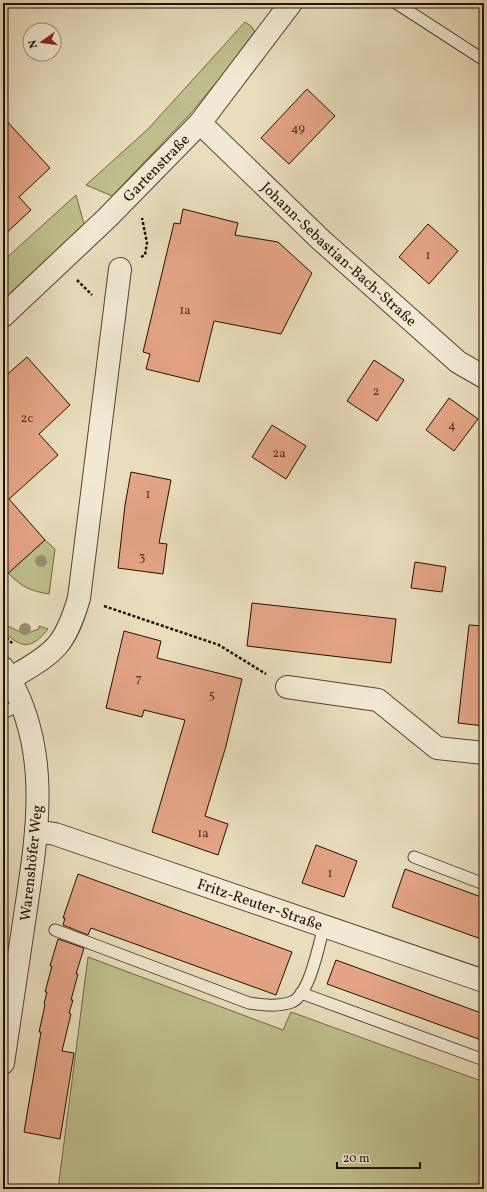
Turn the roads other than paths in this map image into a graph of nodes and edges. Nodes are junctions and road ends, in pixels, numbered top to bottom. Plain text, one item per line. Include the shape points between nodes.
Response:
1 (291, 3) edge
2 (396, 3) edge
3 (484, 60) edge
4 (200, 123) junction
5 (120, 269) road end
6 (3, 316) edge
7 (484, 377) edge
8 (7, 674) edge
9 (287, 687) road end
10 (13, 709) edge
11 (484, 753) edge
12 (36, 831) junction
13 (414, 857) dead end
14 (484, 884) edge
15 (324, 926) junction
16 (55, 930) dead end
17 (484, 981) edge
18 (300, 993) junction
19 (484, 1060) edge
20 (3, 1063) edge

1 - 4 street, Gartenstraße
2 - 3 lane
4 - 6 street, Gartenstraße via 127,198
4 - 7 street, Johann-Sebastian-Bach-Straße via 321,240 458,362
5 - 8 street via 79,598 71,625 54,651
8 - 10 street, Warenshöfer Weg
9 - 11 street via 378,700 437,748
10 - 12 street, Warenshöfer Weg via 29,723 36,757
12 - 15 street, Fritz-Reuter-Straße via 54,834
12 - 20 street, Warenshöfer Weg
13 - 14 lane
15 - 17 street, Fritz-Reuter-Straße
15 - 18 lane via 308,984
16 - 18 lane via 249,1003 272,1006 293,1001
18 - 19 lane

